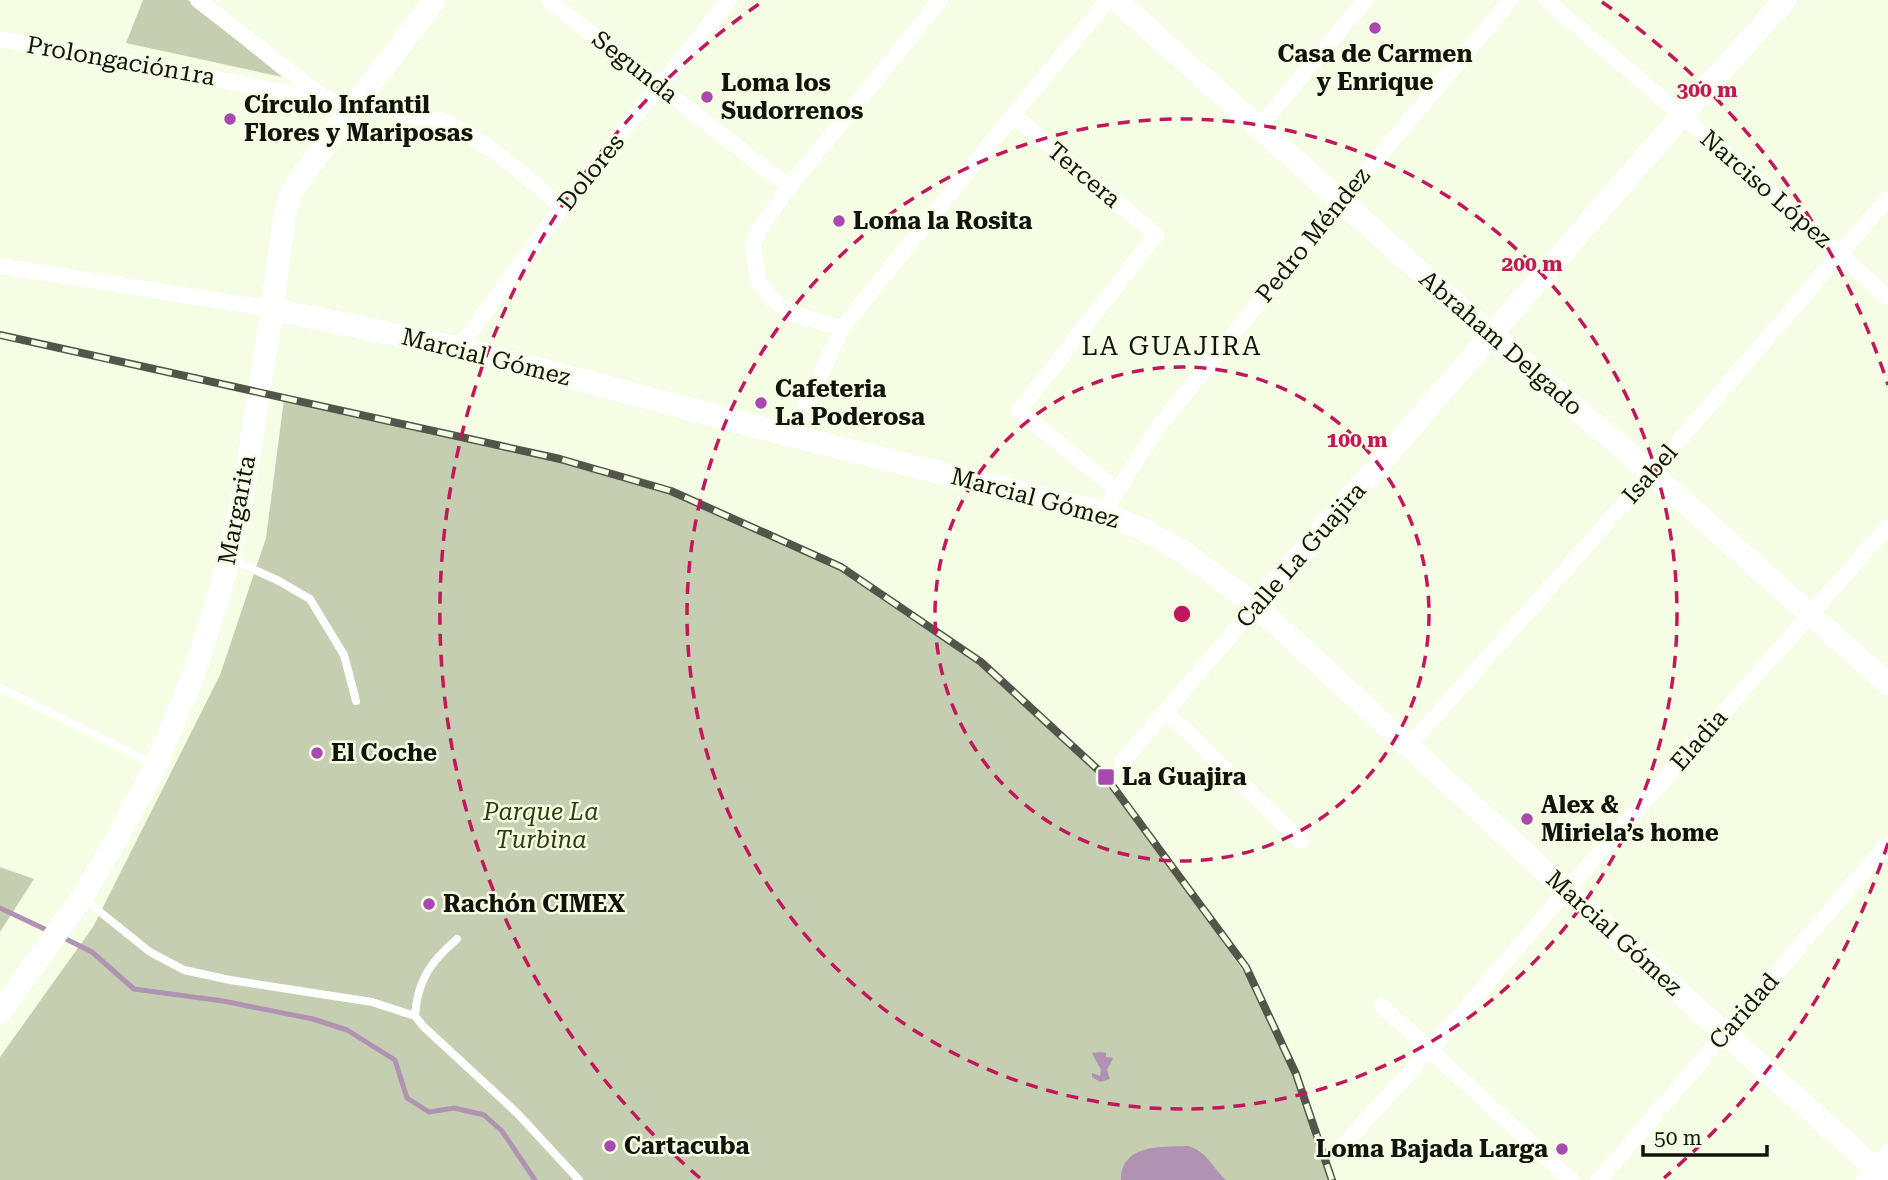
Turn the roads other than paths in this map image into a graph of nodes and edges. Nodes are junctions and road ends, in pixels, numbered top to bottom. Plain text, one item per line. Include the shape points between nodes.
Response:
1 (198, 0) edge
2 (435, 0) edge
3 (548, 0) edge
4 (729, 0) edge
5 (940, 0) edge
6 (1108, 0) edge
7 (1116, 0) edge
8 (1365, 0) edge
9 (1511, 0) edge
10 (1546, 0) edge
11 (1785, 0) edge
12 (0, 38) edge
13 (660, 86) junction
14 (325, 99) junction
15 (354, 105) junction
16 (1013, 115) junction
17 (1682, 115) junction
18 (1259, 127) junction
19 (789, 187) junction
20 (1888, 198) edge
21 (1341, 201) junction
22 (562, 207) junction
23 (1840, 254) junction
24 (0, 266) edge
25 (1888, 298) edge
26 (272, 309) junction
27 (842, 328) junction
28 (1492, 335) junction
29 (458, 348) junction
30 (792, 436) junction
31 (1651, 472) junction
32 (1117, 490) junction
33 (1102, 513) junction
34 (1888, 526) edge
35 (228, 558) junction
36 (1256, 606) junction
37 (1810, 615) junction
38 (1888, 684) edge
39 (0, 687) edge
40 (356, 701) dead end
41 (1166, 712) junction
42 (1408, 747) junction
43 (1122, 762) dead end
44 (156, 765) junction
45 (1301, 841) dead end
46 (1888, 843) edge
47 (1566, 891) junction
48 (82, 897) junction
49 (457, 939) dead end
50 (1381, 1005) dead end
51 (0, 1013) edge
52 (415, 1016) junction
53 (1725, 1033) junction
54 (1429, 1051) junction
55 (1345, 1143) dead end
56 (1878, 1170) edge
57 (579, 1180) edge
58 (1571, 1180) edge
59 (1600, 1180) edge

1 - 14 street
2 - 15 main road, Margarita
3 - 13 street, Segunda
4 - 13 street, Dolores
5 - 19 street
6 - 16 street
7 - 18 main road, Abraham Delgado
8 - 18 street
9 - 21 street, Pedro Méndez
10 - 17 street, Narciso López
11 - 17 main road, Calle La Guajira
12 - 14 street, Prolongación1ra
13 - 19 street, Segunda
13 - 22 street, Dolores
14 - 15 street, Prolongación1ra
15 - 22 street, Prolongación1ra via 447,122 470,133
15 - 26 main road, Margarita via 291,192
16 - 27 street
16 - 32 street, Tercera via 1156,235 1019,411
17 - 23 street, Narciso López
17 - 28 main road, Calle La Guajira
18 - 21 main road, Abraham Delgado
19 - 27 street via 753,244 758,282 790,313
20 - 23 street, Isabel
21 - 28 main road, Abraham Delgado
21 - 32 street, Pedro Méndez via 1157,427
22 - 29 street, Dolores
23 - 25 street, Narciso López
23 - 31 street, Isabel
24 - 26 street, Marcial Gómez
26 - 29 main road, Marcial Gómez
26 - 35 main road, Margarita via 243,495
27 - 30 street
28 - 31 main road, Abraham Delgado
28 - 36 main road, Calle La Guajira
29 - 30 main road, Marcial Gómez
30 - 33 main road, Marcial Gómez
31 - 37 main road, Abraham Delgado
31 - 42 street, Isabel
32 - 33 street, Pedro Méndez
33 - 36 main road, Marcial Gómez via 1142,528 1182,551
34 - 37 street, Eladia
35 - 40 lane via 310,599 344,655
35 - 44 main road, Margarita via 195,671
36 - 41 street, Calle La Guajira
36 - 42 main road, Marcial Gómez
37 - 38 main road, Abraham Delgado
37 - 47 street, Eladia
39 - 44 lane
41 - 43 street, Calle La Guajira
41 - 45 street
42 - 47 main road, Marcial Gómez
44 - 48 main road, Margarita
46 - 53 street, Caridad
47 - 53 main road, Marcial Gómez
47 - 54 street, Eladia
48 - 51 main road, Margarita
48 - 52 lane via 150,952 184,970 372,1002
49 - 52 lane via 441,952 419,985
50 - 54 street
52 - 57 lane via 517,1113
53 - 56 main road, Marcial Gómez
53 - 59 street, Caridad
54 - 55 street, Eladia
54 - 58 street

